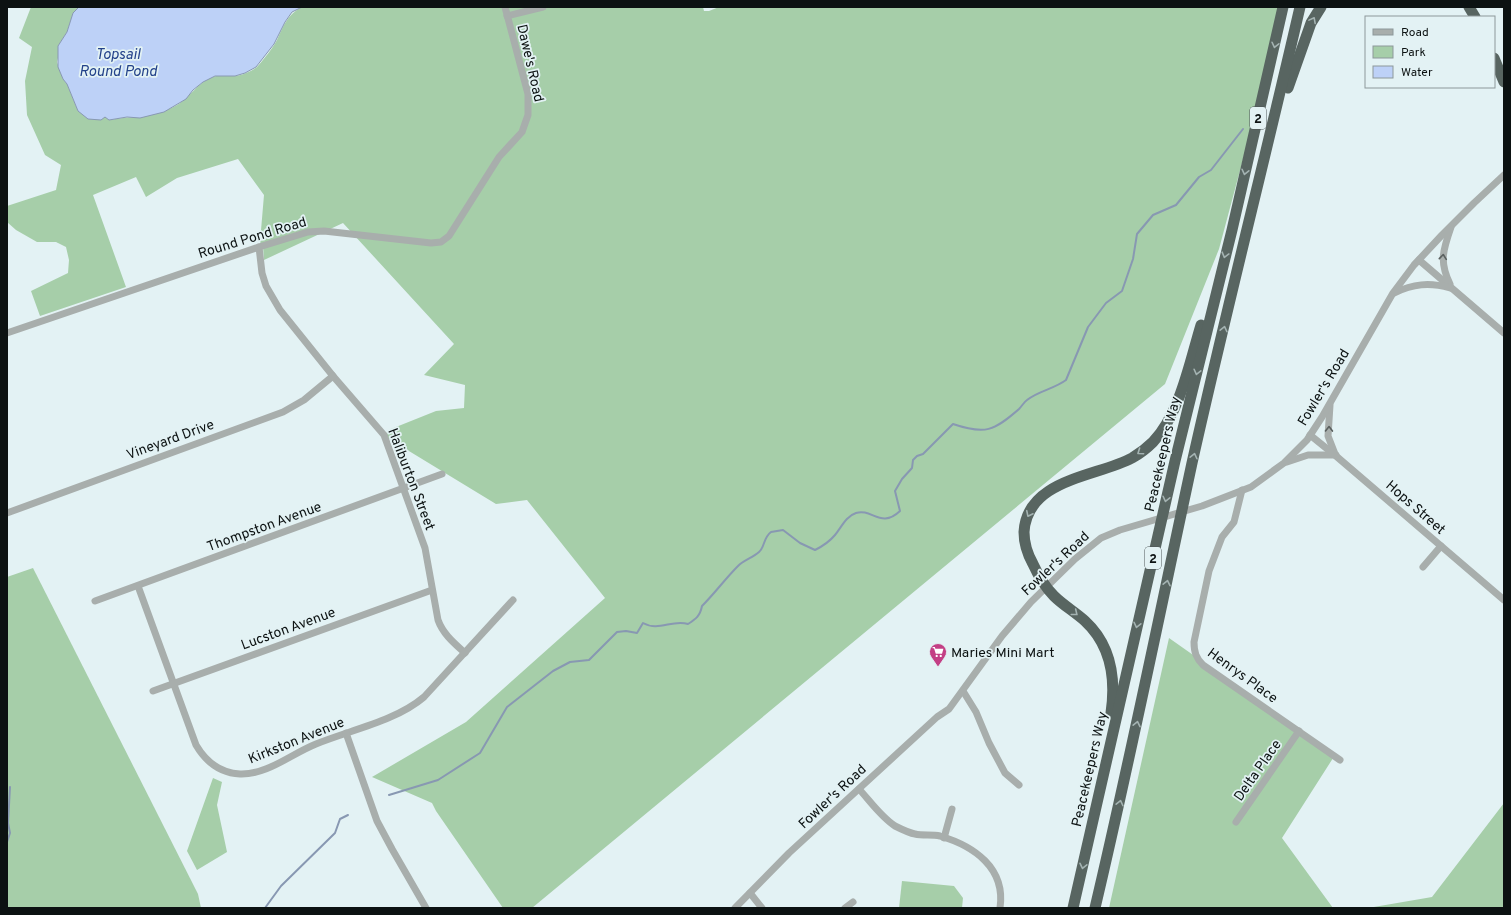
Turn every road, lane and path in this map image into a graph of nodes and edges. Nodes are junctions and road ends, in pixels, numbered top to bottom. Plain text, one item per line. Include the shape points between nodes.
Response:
1 (505, 7) edge
2 (544, 7) edge
3 (1283, 7) edge
4 (1300, 7) edge
5 (1321, 7) edge
6 (1469, 7) edge
7 (507, 16) junction
8 (1474, 16) edge
9 (1495, 60) edge
10 (1504, 82) edge
11 (526, 124) joint
12 (1271, 136) junction
13 (1504, 175) edge
14 (1452, 225) junction
15 (259, 247) junction
16 (1419, 260) junction
17 (1219, 280) junction
18 (1452, 288) junction
19 (1393, 293) junction
20 (7, 333) edge
21 (1504, 333) edge
22 (333, 376) junction
23 (1331, 402) junction
24 (1310, 435) junction
25 (1336, 456) junction
26 (1284, 463) junction
27 (442, 474) dead end
28 (404, 488) junction
29 (1242, 490) junction
30 (7, 513) edge
31 (1441, 546) junction
32 (1423, 567) dead end
33 (138, 586) junction
34 (1046, 587) junction
35 (432, 590) junction
36 (513, 600) dead end
37 (1504, 600) edge
38 (94, 602) dead end
39 (465, 652) junction
40 (173, 683) junction
41 (153, 691) dead end
42 (963, 691) junction
43 (1299, 732) junction
44 (346, 733) junction
45 (1340, 760) dead end
46 (1019, 785) dead end
47 (859, 789) junction
48 (952, 809) dead end
49 (1236, 822) dead end
50 (1089, 837) junction
51 (944, 838) junction
52 (1111, 841) junction
53 (750, 893) junction
54 (853, 902) dead end
55 (426, 908) edge
56 (735, 908) edge
57 (762, 908) edge
58 (845, 908) edge
59 (1000, 908) edge
60 (1074, 908) edge
61 (1096, 908) edge
62 (1102, 908) edge

1 - 7 street, Dawe's Road
2 - 7 street
3 -> 17 highway, Peacekeepers Way / 2
4 - 12 highway, 2
12 -> 5 highway via 1311,23
6 - 8 highway
7 - 11 street, Dawe's Road via 528,94
9 - 10 highway
11 - 15 street, Round Pond Road via 520,136 499,157 448,236 441,242 324,231 308,232
52 -> 12 highway, 2 via 1193,463
13 - 14 street, Fowler's Road
14 - 16 street, Fowler's Road
18 -> 14 street via 1442,258
15 - 20 street, Round Pond Road
15 - 22 street, Haliburton Street via 262,273 272,297 291,325
16 - 18 street
16 - 19 street, Fowler's Road
17 -> 34 highway via 1203,319 1179,397 1164,429 1153,442 1132,458 1050,490 1038,499 1030,510 1024,533 1026,546
17 -> 50 highway, Peacekeepers Way / 2 via 1173,468
18 - 19 street via 1437,284 1416,284
18 - 21 street
19 - 23 street, Fowler's Road
22 - 28 street, Haliburton Street via 384,435
22 - 30 street, Vineyard Drive via 304,400 283,412
23 - 24 street, Fowler's Road
25 -> 23 street via 1328,436
24 - 25 street, Hops Street
24 - 26 street, Fowler's Road
25 - 26 street via 1308,455
25 - 31 street, Hops Street
26 - 29 street, Fowler's Road via 1251,487
27 - 28 street, Thompston Avenue
28 - 33 street, Thompston Avenue
28 - 35 street, Haliburton Street via 424,548
29 - 34 street, Fowler's Road via 1202,506 1101,538
29 - 43 street, Henrys Place via 1234,522 1222,537 1209,571 1194,650 1196,658 1203,665
31 - 32 street
31 - 37 street, Hops Street
33 - 38 street, Thompston Avenue
33 - 40 street, Kirkston Avenue
34 - 42 street, Fowler's Road via 1002,636
34 -> 50 highway via 1054,597 1094,630 1107,654 1114,685
35 - 39 street, Haliburton Street via 440,626
35 - 40 street, Lucston Avenue
36 - 39 street, Kirkston Avenue
39 - 44 street, Kirkston Avenue via 413,706 401,713
40 - 41 street, Lucston Avenue
40 - 44 street, Kirkston Avenue via 202,755 214,766 228,772 249,774 260,771 315,744
42 - 46 street via 1005,773
42 - 47 street, Fowler's Road via 949,709
43 - 45 street, Henrys Place
43 - 49 street, Delta Place
44 - 55 street via 378,821
47 - 51 street via 895,826 915,834
47 - 53 street, Fowler's Road via 789,853
48 - 51 street
50 -> 60 highway, Peacekeepers Way / 2
51 - 59 street via 980,855 996,875 1002,897
52 - 61 highway, 2
52 - 62 highway
53 - 56 street, Fowler's Road
53 - 57 street
54 - 58 street

